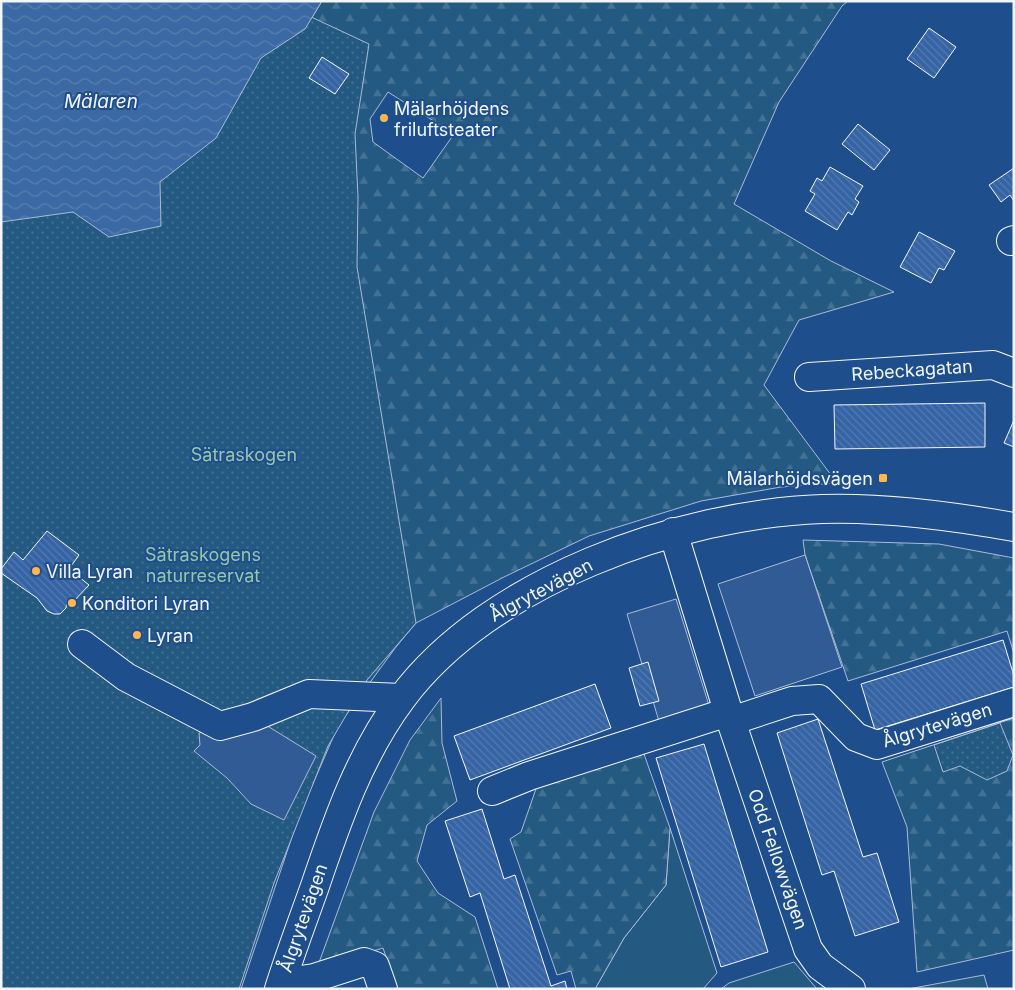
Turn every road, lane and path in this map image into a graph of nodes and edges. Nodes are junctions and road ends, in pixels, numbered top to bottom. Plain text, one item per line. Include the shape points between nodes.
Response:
1 (1014, 373) edge
2 (809, 377) dead end
3 (1014, 527) edge
4 (673, 532) junction
5 (82, 644) dead end
6 (401, 698) junction
7 (1014, 702) edge
8 (730, 717) junction
9 (492, 791) dead end
10 (280, 986) edge
11 (383, 989) edge
12 (851, 989) edge

1 - 2 street, Rebeckagatan via 993,365
3 - 4 street, Ålgrytevägen via 901,512 823,509 742,516
4 - 6 street, Ålgrytevägen via 596,560 523,596 474,627 430,664
4 - 8 street, Odd Fellowvägen
5 - 6 street via 126,678 220,726 253,717 309,694
6 - 10 street, Ålgrytevägen via 380,731 341,811
7 - 8 street, Ålgrytevägen via 877,745 856,736 819,699 792,701
8 - 9 street via 529,776
8 - 12 street, Odd Fellowvägen via 808,949 820,966
10 - 11 street, Ålgrytevägen via 364,962 375,966

